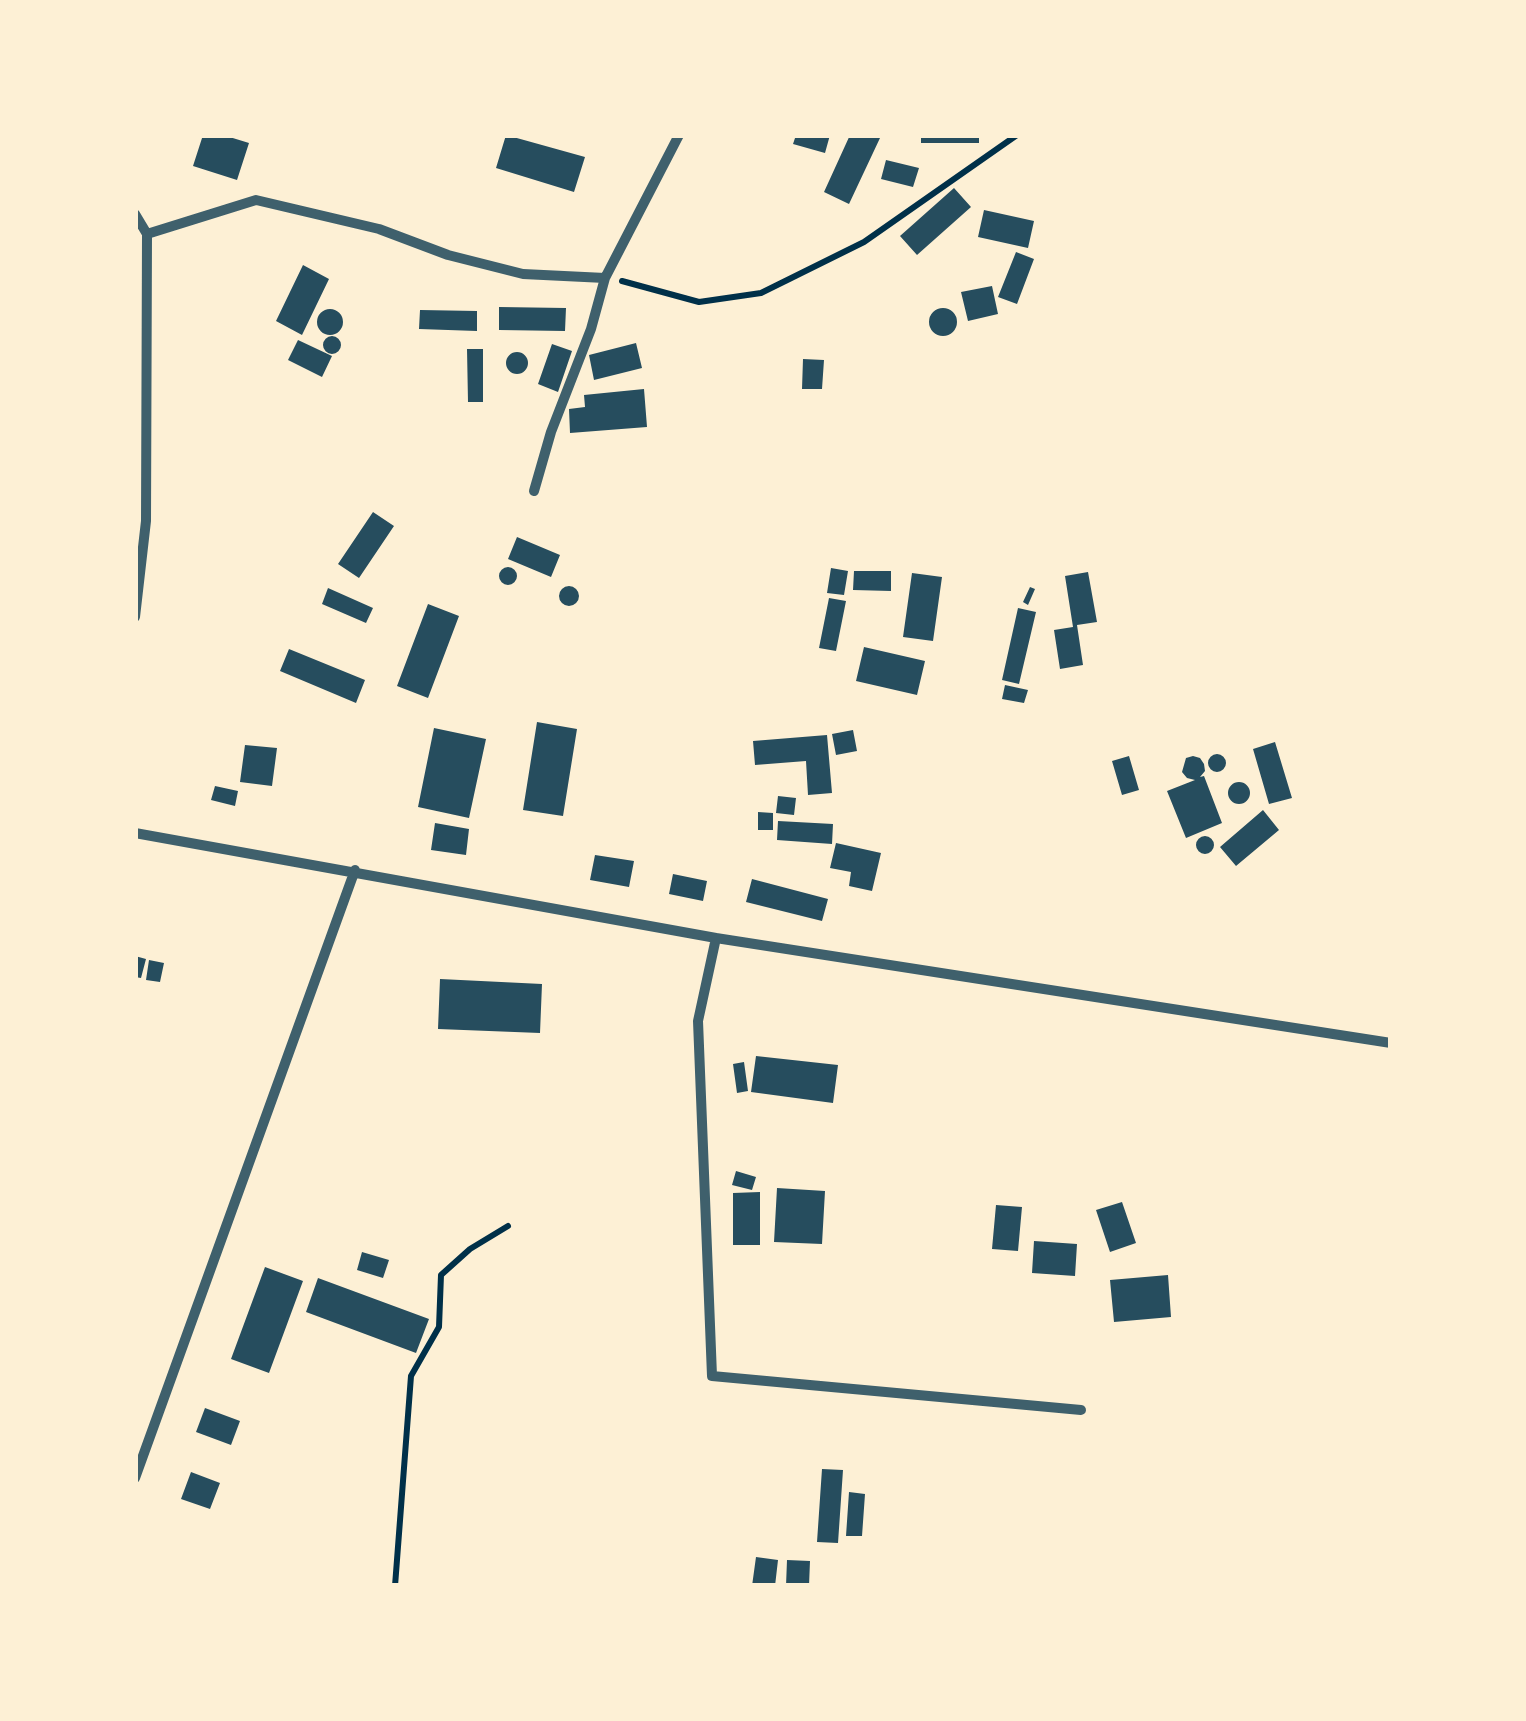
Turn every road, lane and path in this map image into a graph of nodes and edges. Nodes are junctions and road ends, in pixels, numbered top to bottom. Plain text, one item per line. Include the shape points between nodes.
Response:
1 (679, 135) edge
2 (1017, 135) edge
3 (135, 214) edge
4 (147, 234) junction
5 (605, 278) junction
6 (534, 491) dead end
7 (135, 617) edge
8 (135, 833) edge
9 (355, 870) junction
10 (716, 938) junction
11 (1391, 1043) edge
12 (508, 1226) dead end
13 (1081, 1410) dead end
14 (135, 1478) edge
15 (395, 1586) edge

1 - 5 street
2 - 5 path via 864,242 761,293 699,302
3 - 4 street
4 - 5 street via 256,200 379,229 522,274
4 - 7 street via 146,521
5 - 6 street
8 - 9 street
9 - 10 street
9 - 14 street
10 - 11 street
10 - 13 street via 698,1021 712,1376
12 - 15 path via 470,1248 441,1276 439,1327 411,1376

